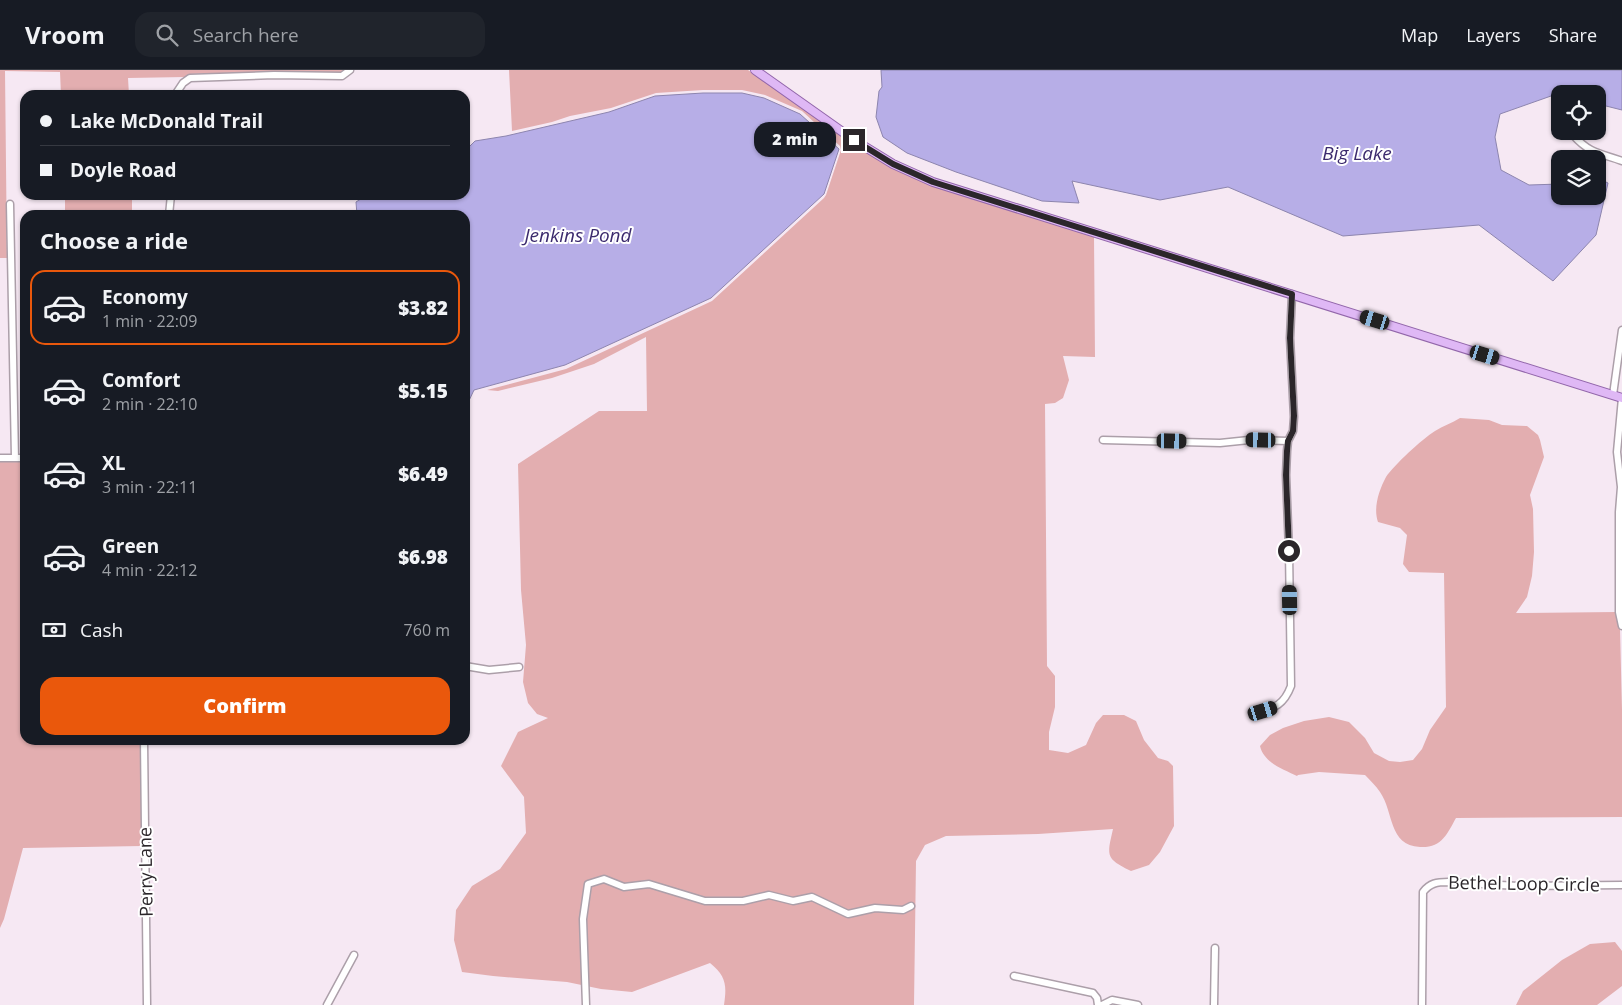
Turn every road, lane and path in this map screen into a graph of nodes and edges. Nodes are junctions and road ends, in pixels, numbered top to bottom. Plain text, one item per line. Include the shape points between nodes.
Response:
1 (350, 70) edge
2 (755, 70) edge
3 (178, 90) edge
4 (1578, 140) edge
5 (1622, 161) edge
6 (10, 204) dead end
7 (1292, 294) junction
8 (1622, 330) edge
9 (1613, 395) junction
10 (1622, 398) edge
11 (1103, 440) dead end
12 (1288, 441) junction
13 (0, 458) edge
14 (15, 458) junction
15 (20, 458) edge
16 (1622, 626) edge
17 (470, 667) edge
18 (519, 667) dead end
19 (1253, 714) dead end
20 (144, 745) edge
21 (1622, 885) edge
22 (910, 906) dead end
23 (1215, 948) dead end
24 (354, 956) dead end
25 (1014, 976) dead end
26 (147, 1005) edge
27 (327, 1005) edge
28 (586, 1005) edge
29 (1098, 1005) edge
30 (1102, 1005) edge
31 (1138, 1005) edge
32 (1214, 1005) edge
33 (1422, 1005) edge

1 - 3 street via 342,76 190,78
2 - 7 main road via 854,140 893,164 933,182
4 - 5 street via 1590,150
6 - 14 street
7 - 9 main road
7 - 12 street via 1290,338 1294,416 1293,431
8 - 9 street
9 - 10 main road
10 - 16 street via 1617,452 1621,487 1619,612
11 - 12 street
12 - 19 street via 1291,686 1280,704
13 - 14 street
14 - 15 street
17 - 18 street via 488,670
20 - 26 street, Perry Lane
21 - 33 street, Bethel Loop Circle via 1518,886 1437,882 1428,887 1423,892
22 - 28 street via 903,910 875,908 848,914 812,897 793,901 769,894 743,902 705,901 649,884 624,887 604,879 588,884 583,919
23 - 32 street
24 - 27 street
25 - 29 street via 1093,993
30 - 31 street via 1112,1000

